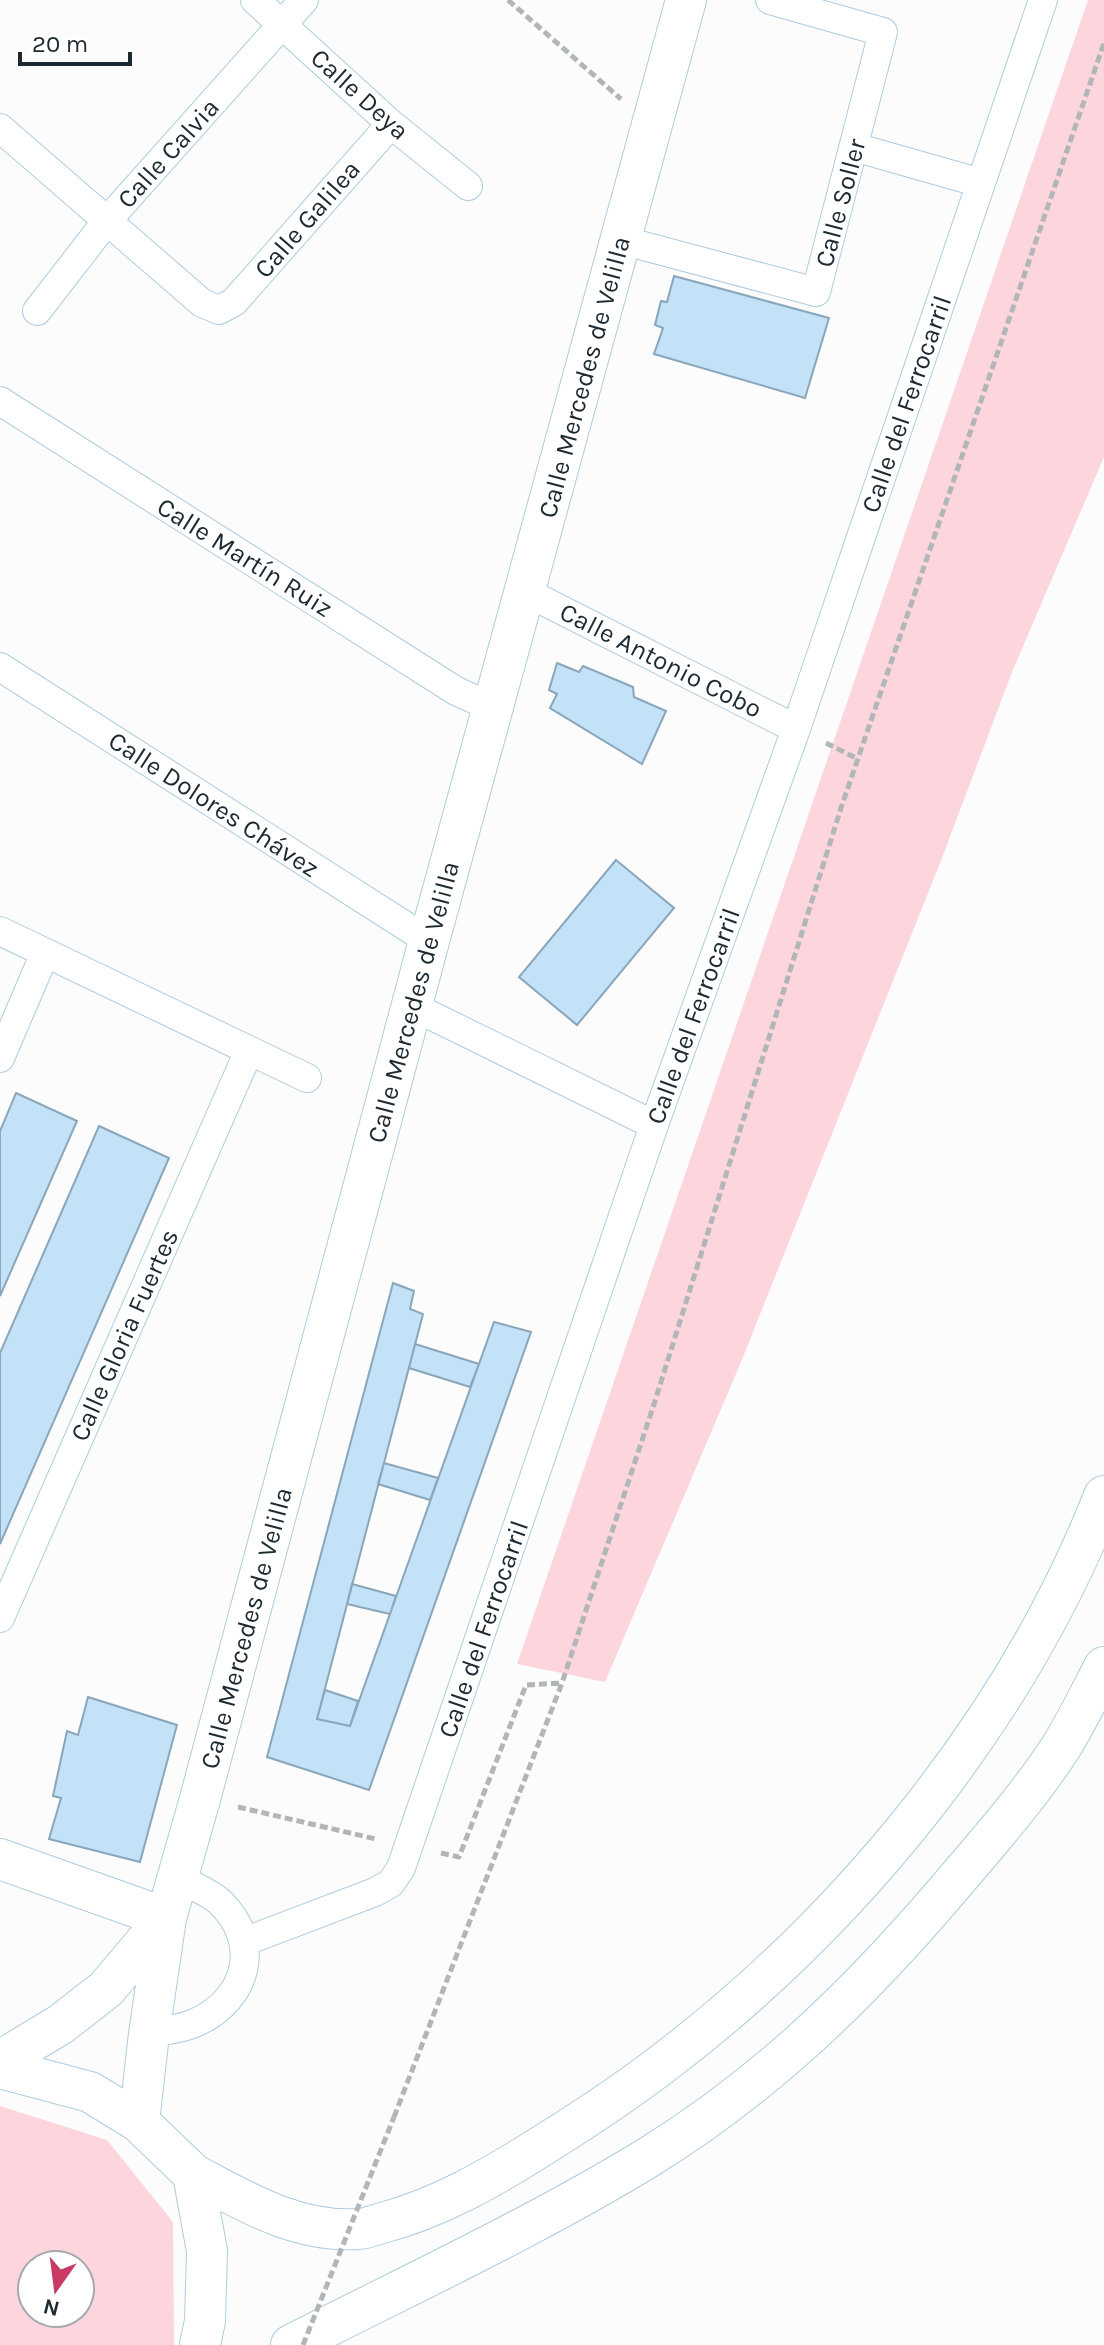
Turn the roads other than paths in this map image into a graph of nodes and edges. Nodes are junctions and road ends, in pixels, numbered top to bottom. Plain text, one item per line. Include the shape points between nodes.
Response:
1 (255, 0) edge
2 (304, 0) edge
3 (686, 0) edge
4 (770, 0) edge
5 (1043, 0) edge
6 (283, 25) junction
7 (391, 124) junction
8 (0, 128) edge
9 (854, 147) junction
10 (981, 183) junction
11 (468, 186) dead end
12 (106, 222) junction
13 (621, 240) junction
14 (37, 311) dead end
15 (0, 401) edge
16 (526, 592) junction
17 (0, 667) edge
18 (494, 708) junction
19 (796, 729) junction
20 (0, 931) edge
21 (429, 941) junction
22 (45, 953) junction
23 (412, 1006) junction
24 (248, 1053) junction
25 (0, 1058) edge
26 (307, 1078) dead end
27 (654, 1125) junction
28 (1104, 1496) edge
29 (0, 1618) edge
30 (1104, 1667) edge
31 (0, 1859) edge
32 (177, 1878) junction
33 (166, 1918) junction
34 (246, 1941) junction
35 (149, 2034) junction
36 (0, 2061) edge
37 (0, 2068) edge
38 (139, 2122) junction
39 (193, 2174) junction
40 (200, 2345) edge
41 (291, 2345) edge

1 - 6 street, Calle Deya
2 - 6 street, Calle Calvia
3 - 13 main road, Calle Mercedes de Velilla
4 - 9 street, Calle Soller via 883,32
5 - 10 street, Calle del Ferrocarril
6 - 7 street, Calle Deya
6 - 12 street, Calle Calvia
7 - 11 street, Calle Deya
7 - 12 street, Calle Galilea via 234,302 219,310 202,303
8 - 12 street
9 - 10 street
9 - 13 street, Calle Soller via 816,292
10 - 19 street, Calle del Ferrocarril
12 - 14 street, Calle Calvia
13 - 16 main road, Calle Mercedes de Velilla
15 - 18 street, Calle Martín Ruiz via 456,691
16 - 18 main road, Calle Mercedes de Velilla
16 - 19 street, Calle Antonio Cobo
17 - 21 street, Calle Dolores Chávez
18 - 21 main road, Calle Mercedes de Velilla
19 - 27 street, Calle del Ferrocarril
20 - 22 street
21 - 23 main road, Calle Mercedes de Velilla
22 - 24 street
22 - 25 street
23 - 27 street
23 - 32 main road, Calle Mercedes de Velilla
24 - 26 street
24 - 29 street, Calle Gloria Fuertes
27 - 34 street, Calle del Ferrocarril via 401,1868 391,1883 375,1892
28 - 39 main road via 1047,1621 1014,1676 882,1858 778,1967 642,2079 495,2175 409,2216 359,2229 311,2225 268,2213
30 - 41 main road via 1061,1746 988,1843 856,1992 791,2054 648,2157
31 - 33 main road
32 - 33 main road, Calle Mercedes de Velilla
32 - 34 street via 217,1899
33 - 35 main road
33 - 36 main road via 106,1989
34 - 35 street via 236,1990 226,2003 196,2023
35 - 38 main road
37 - 38 main road via 90,2092
38 - 39 main road
39 - 40 main road via 207,2251

